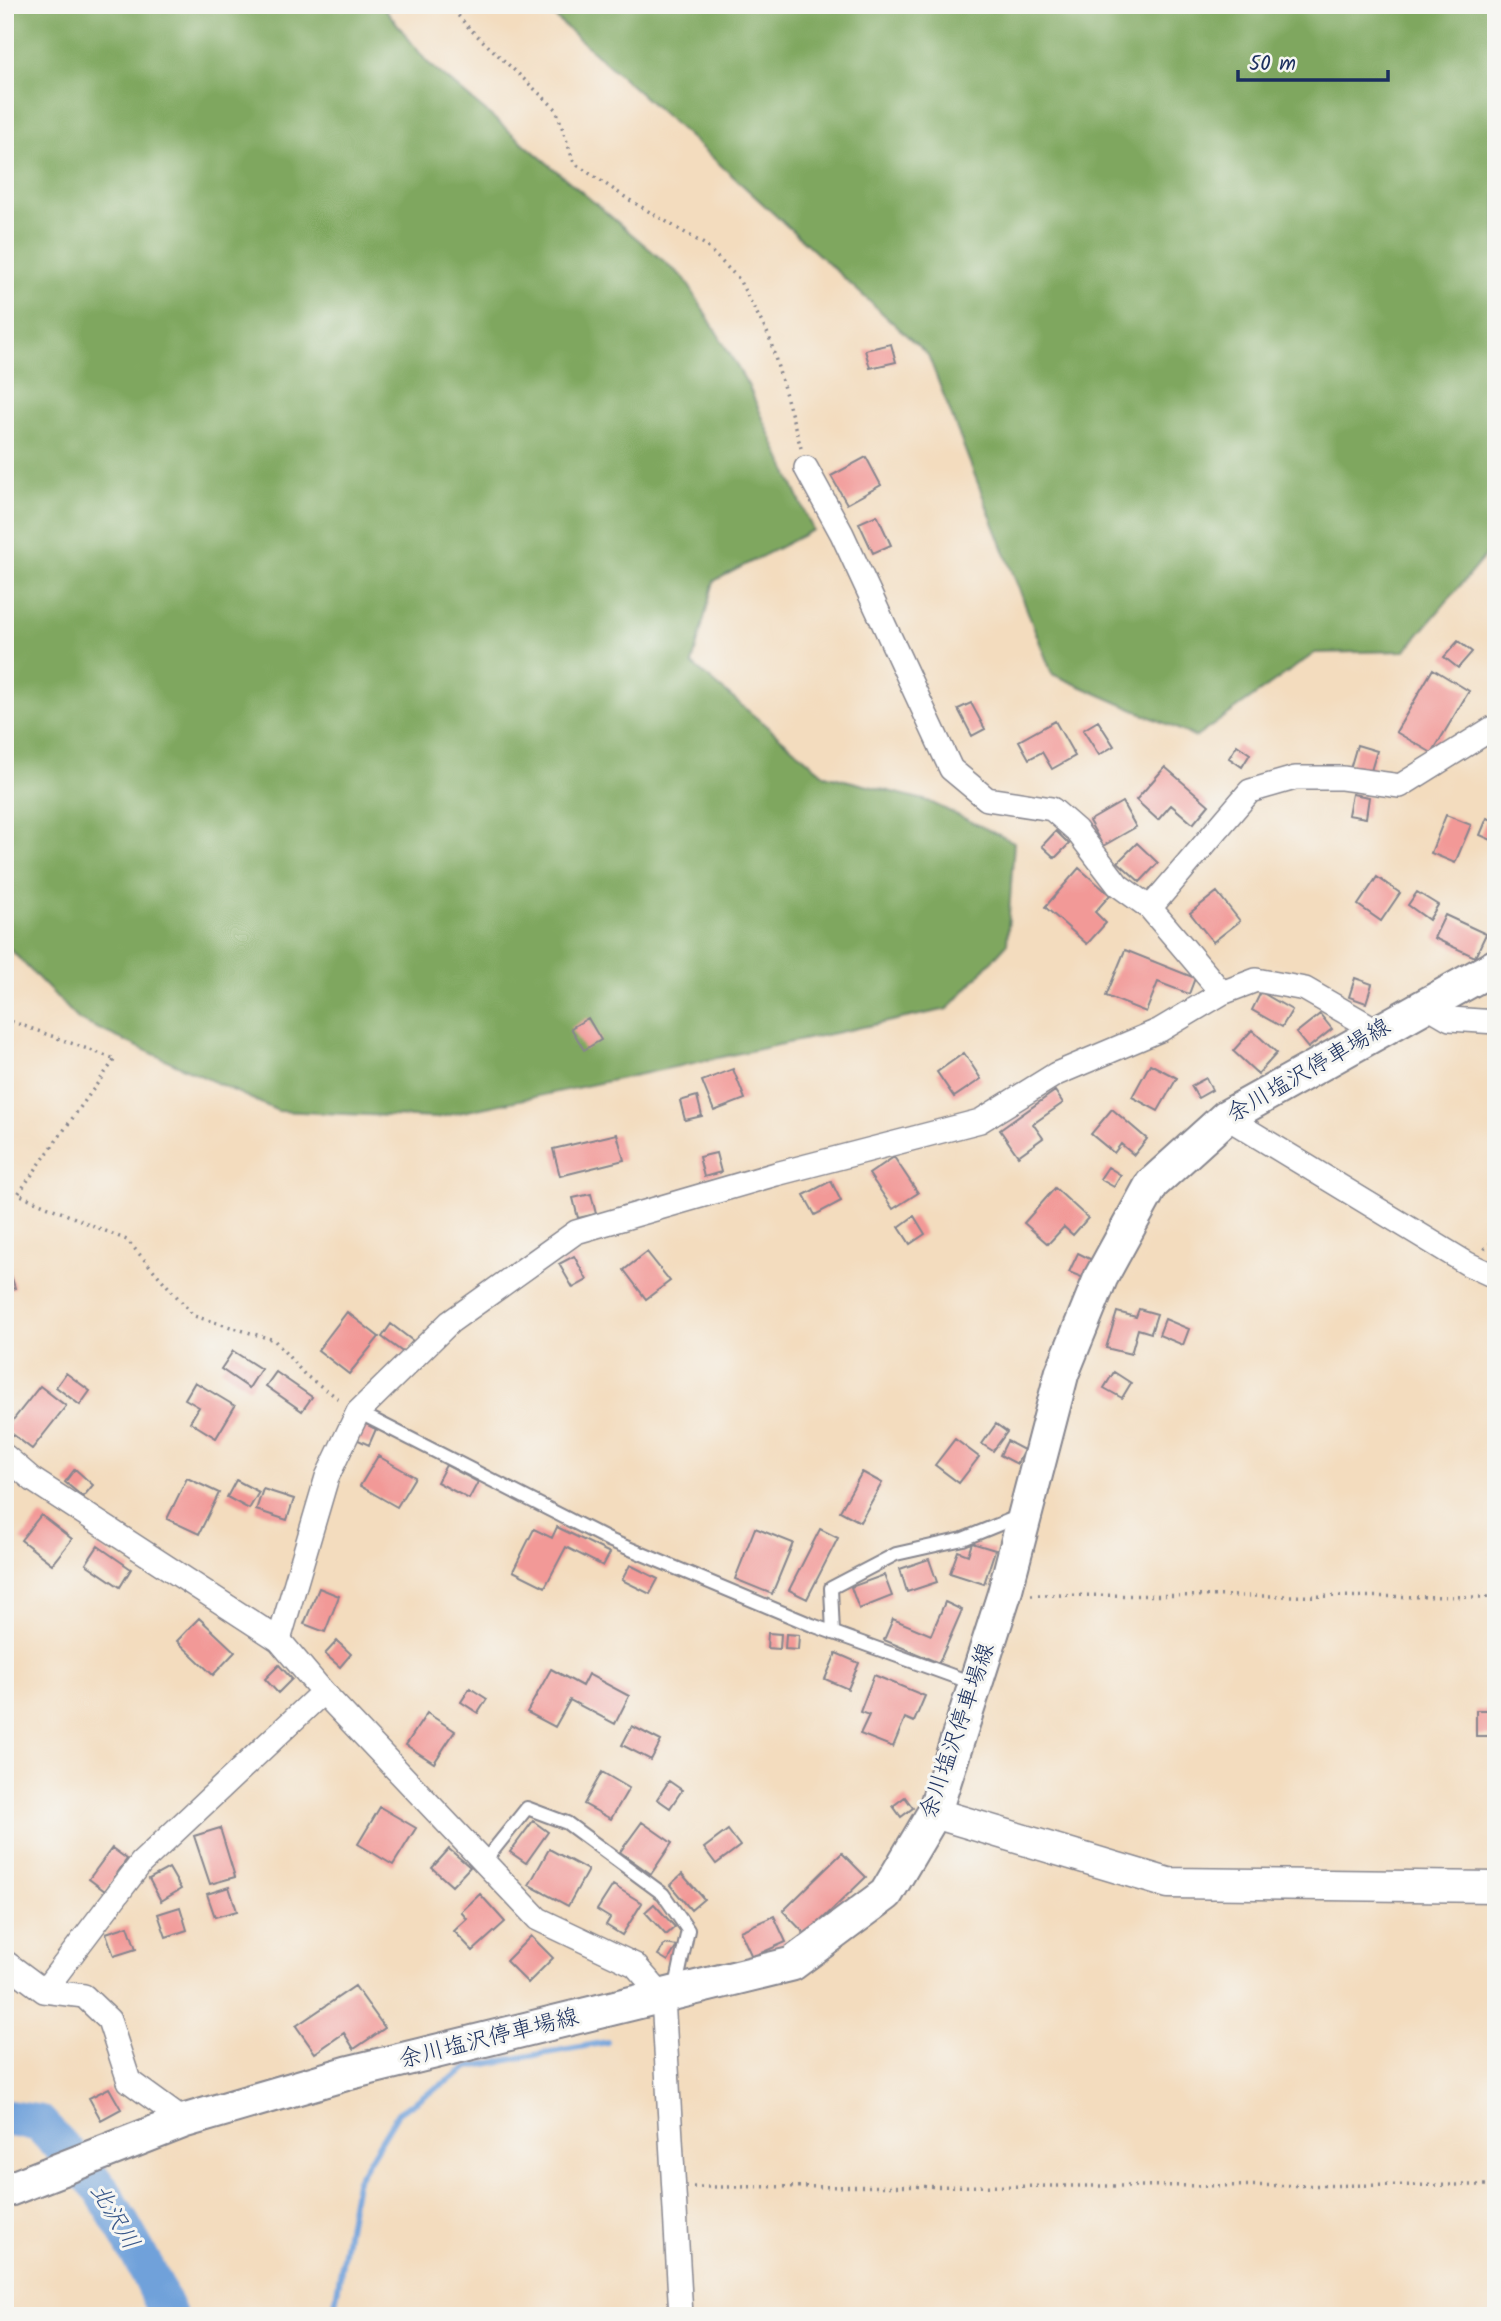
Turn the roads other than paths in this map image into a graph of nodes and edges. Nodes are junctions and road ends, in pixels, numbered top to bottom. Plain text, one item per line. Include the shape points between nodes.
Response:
1 (806, 468) road end
2 (1496, 726) edge
3 (1150, 908) junction
4 (1496, 966) edge
5 (1222, 993) junction
6 (1426, 1005) junction
7 (1496, 1022) edge
8 (1378, 1031) junction
9 (1226, 1117) junction
10 (1496, 1276) edge
11 (358, 1412) junction
12 (5, 1456) edge
13 (1025, 1514) junction
14 (833, 1633) junction
15 (279, 1640) junction
16 (975, 1684) junction
17 (323, 1692) junction
18 (934, 1813) junction
19 (483, 1863) junction
20 (1496, 1887) edge
21 (5, 1962) edge
22 (44, 1991) junction
23 (668, 1996) junction
24 (184, 2121) junction
25 (10, 2189) edge
26 (681, 2316) edge

1 - 3 street via 842,534 951,769 987,799 1052,809 1076,830 1118,885
2 - 3 street via 1400,786 1342,778 1295,778 1250,791
3 - 5 street
4 - 6 main road, 余川塩沢停車場線
5 - 8 street via 1256,980 1305,989
5 - 11 street via 1160,1030 1056,1074 980,1121 576,1231 450,1322
6 - 7 street via 1450,1019
6 - 8 main road, 余川塩沢停車場線
8 - 9 main road, 余川塩沢停車場線
9 - 10 street via 1468,1264
9 - 13 main road, 余川塩沢停車場線 via 1153,1184 1101,1277 1062,1373
11 - 14 lane via 609,1540
11 - 15 street via 327,1476
12 - 15 street via 33,1480
13 - 14 lane via 963,1539 896,1554 831,1588
13 - 16 main road, 余川塩沢停車場線
14 - 16 lane
15 - 17 street
16 - 18 main road, 余川塩沢停車場線
17 - 19 street
17 - 22 street via 141,1863
18 - 20 street via 1168,1883
18 - 23 main road, 余川塩沢停車場線 via 886,1894 792,1964
19 - 23 street via 538,1919 635,1965
19 - 23 lane via 527,1808 568,1823 663,1894 688,1930
21 - 22 street
22 - 24 street via 84,1996 110,2020 129,2081
23 - 24 main road, 余川塩沢停車場線 via 348,2073
23 - 26 street
24 - 25 main road, 余川塩沢停車場線

